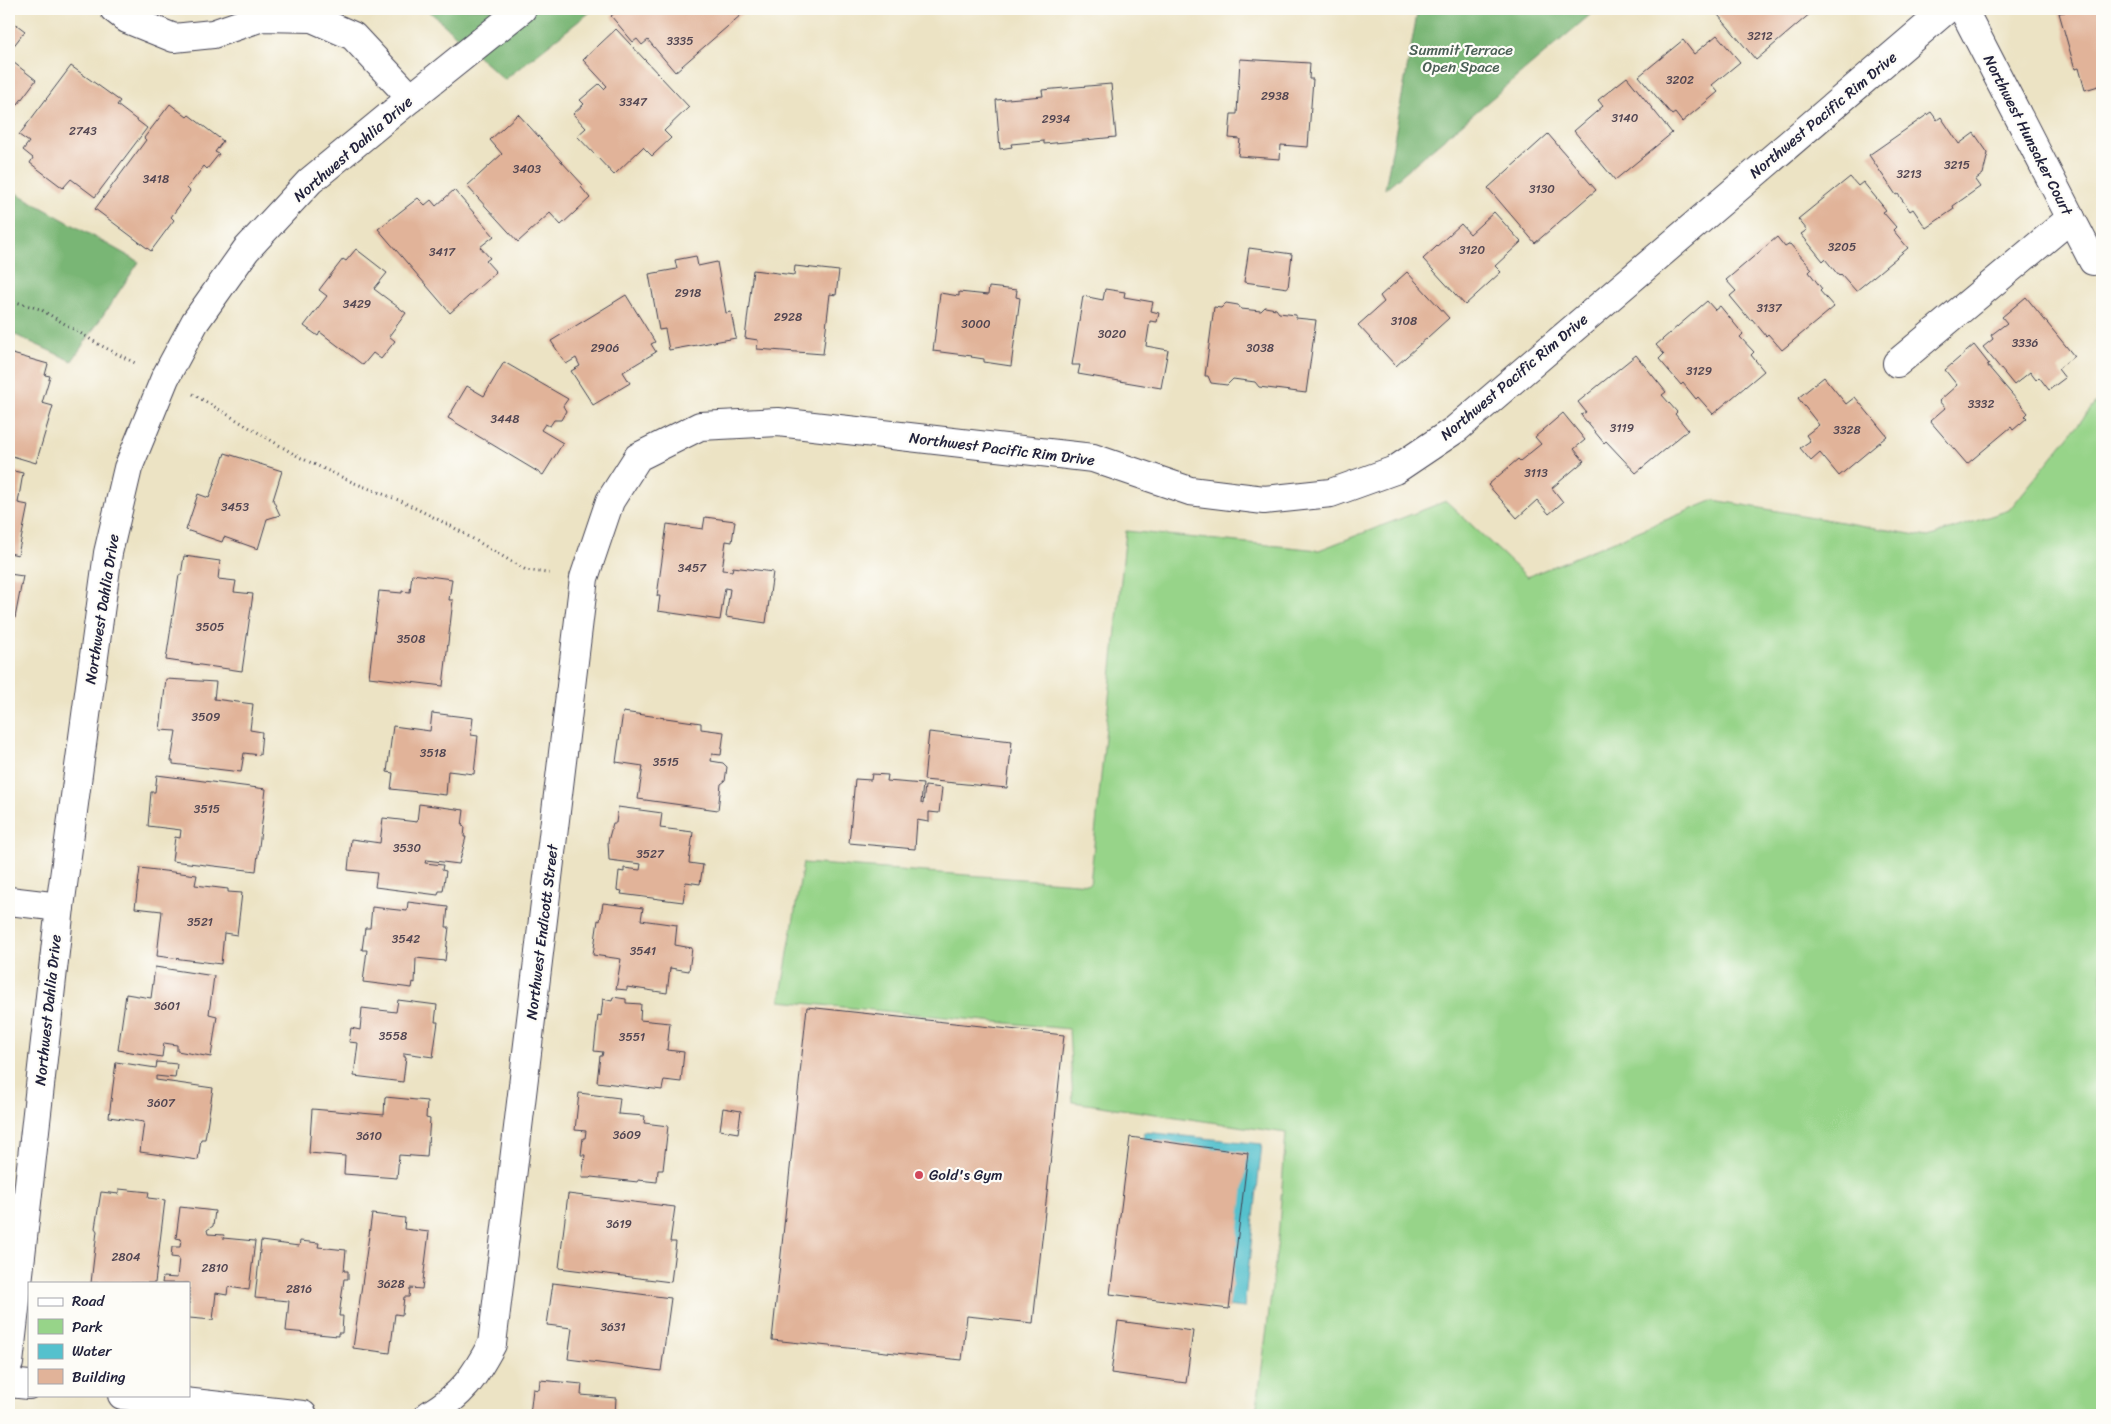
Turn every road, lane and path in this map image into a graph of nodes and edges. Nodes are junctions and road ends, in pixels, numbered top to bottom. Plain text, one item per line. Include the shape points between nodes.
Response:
1 (114, 9) edge
2 (522, 9) edge
3 (1947, 9) edge
4 (1963, 9) edge
5 (410, 98) junction
6 (2071, 218) junction
7 (2093, 261) dead end
8 (9, 300) edge
9 (1897, 363) dead end
10 (164, 378) junction
11 (638, 457) joint
12 (584, 578) junction
13 (9, 901) edge
14 (60, 907) junction
15 (9, 1363) edge
16 (9, 1383) edge
17 (28, 1385) edge
18 (131, 1396) edge
19 (438, 1409) edge
20 (303, 1415) edge

1 - 5 street via 127,19 174,38 213,34 262,16 312,18 353,36
2 - 5 street, Northwest Dahlia Drive
3 - 11 street, Northwest Pacific Rim Drive via 1456,428 1395,470 1331,494 1264,500 1190,491 1093,458 778,422 700,426
4 - 6 street, Northwest Hunsaker Court
5 - 10 street, Northwest Dahlia Drive via 310,181 246,250 195,322
6 - 7 street, Northwest Hunsaker Court
6 - 9 street
8 - 10 path via 40,309
10 - 12 path via 299,457 401,501 526,570
10 - 14 street, Northwest Dahlia Drive via 128,468 108,553
11 - 12 street, Northwest Endicott Street via 610,501
12 - 19 street, Northwest Endicott Street via 492,1344 474,1378
13 - 14 street
14 - 15 street, Northwest Dahlia Drive
16 - 17 street
18 - 20 street

